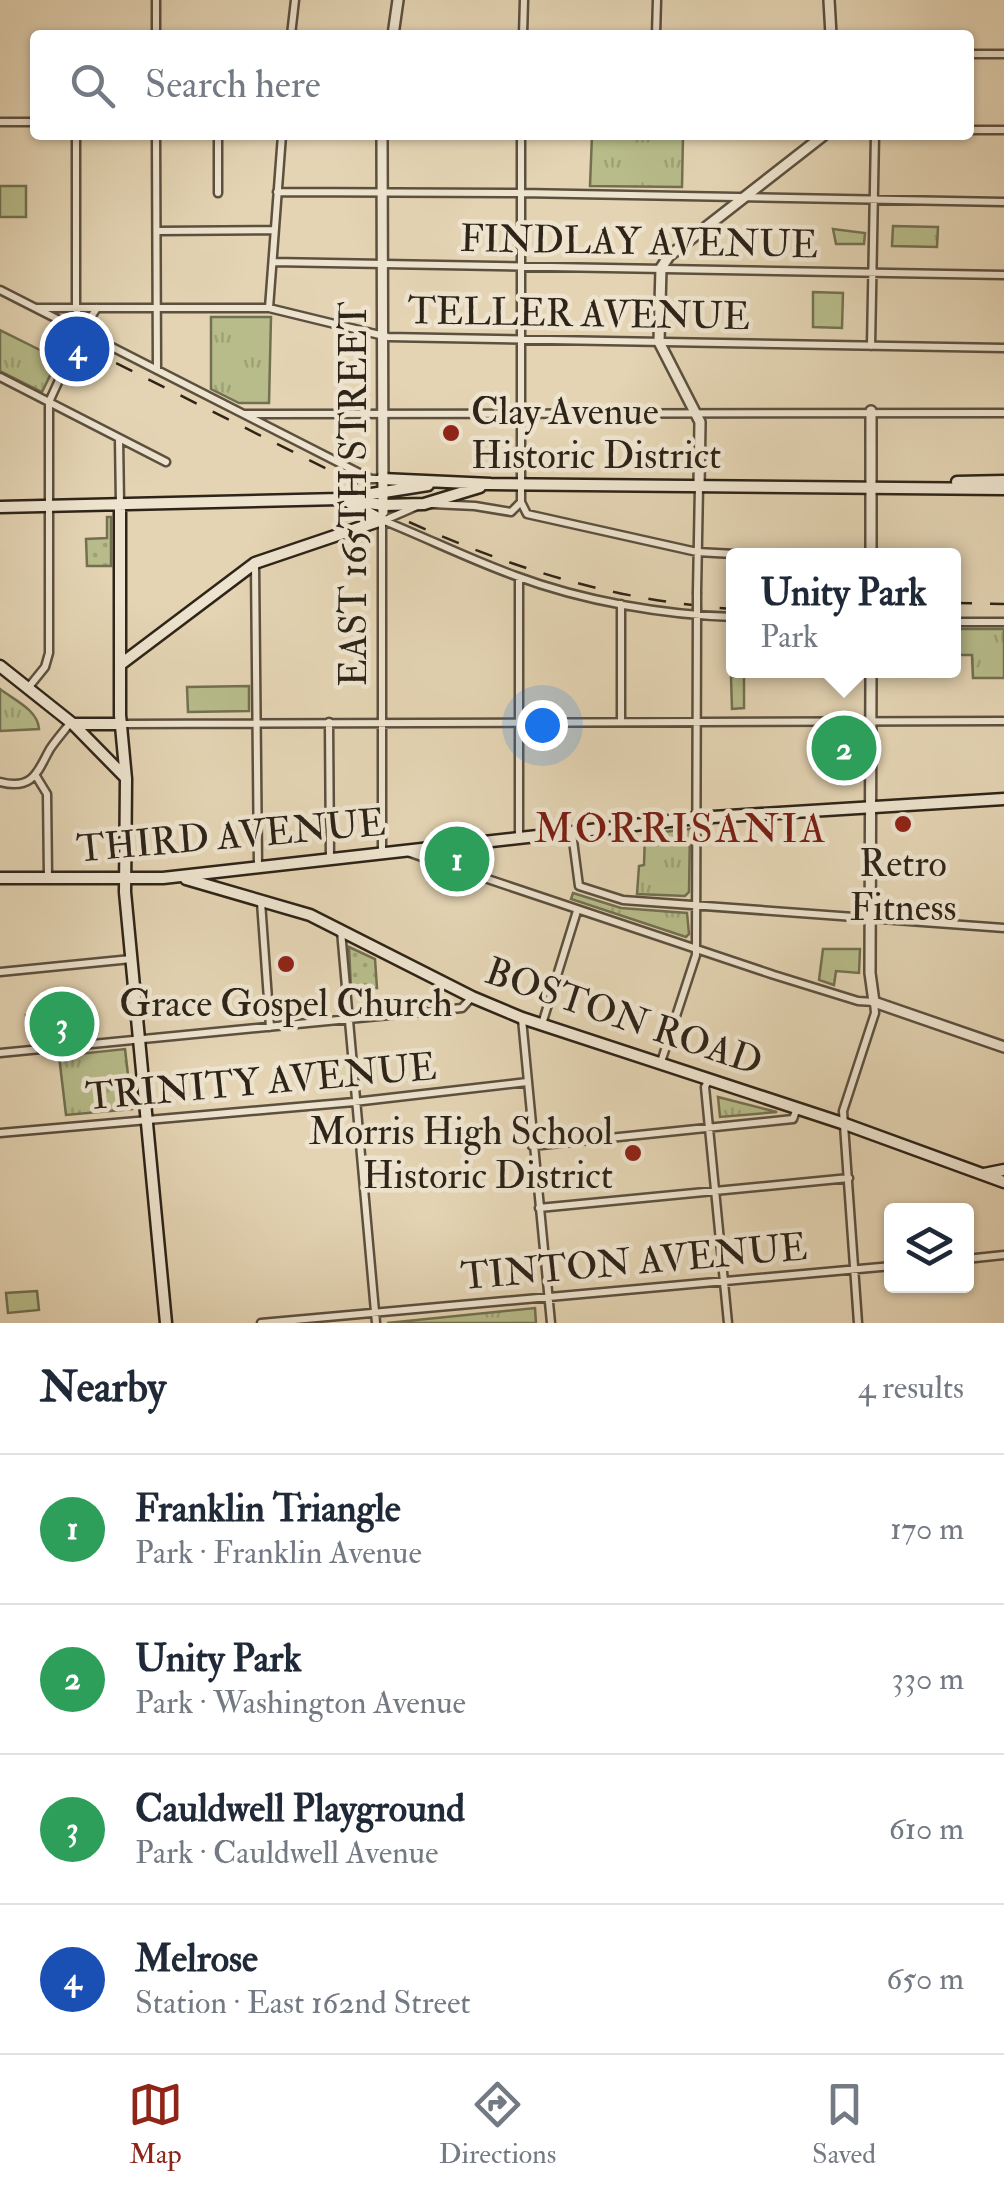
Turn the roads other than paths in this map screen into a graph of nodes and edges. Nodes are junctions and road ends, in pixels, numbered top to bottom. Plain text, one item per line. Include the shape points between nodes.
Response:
1 (156, 0) edge
2 (295, 0) edge
3 (524, 0) edge
4 (657, 0) edge
5 (829, 0) edge
6 (397, 2) edge
7 (156, 30) edge
8 (292, 30) edge
9 (394, 30) edge
10 (523, 30) edge
11 (656, 30) edge
12 (830, 30) edge
13 (974, 54) edge
14 (1004, 54) edge
15 (0, 122) edge
16 (30, 122) edge
17 (974, 130) edge
18 (1004, 130) edge
19 (76, 140) edge
20 (156, 140) edge
21 (218, 140) edge
22 (282, 140) edge
23 (382, 140) edge
24 (522, 140) edge
25 (818, 140) edge
26 (875, 140) edge
27 (277, 192) junction
28 (382, 192) junction
29 (218, 193) dead end
30 (521, 193) junction
31 (746, 197) junction
32 (874, 200) junction
33 (1004, 202) edge
34 (274, 230) junction
35 (157, 231) junction
36 (273, 262) junction
37 (382, 263) junction
38 (521, 266) junction
39 (661, 268) junction
40 (872, 272) junction
41 (1004, 275) edge
42 (0, 290) edge
43 (76, 307) junction
44 (37, 308) junction
45 (97, 308) junction
46 (157, 308) junction
47 (269, 308) junction
48 (81, 332) junction
49 (382, 335) junction
50 (521, 339) junction
51 (660, 342) junction
52 (872, 346) junction
53 (1004, 348) edge
54 (158, 370) junction
55 (0, 378) edge
56 (49, 402) junction
57 (871, 411) junction
58 (382, 412) junction
59 (521, 412) junction
60 (696, 412) junction
61 (1004, 413) edge
62 (244, 414) junction
63 (118, 438) junction
64 (166, 462) dead end
65 (1004, 482) edge
66 (491, 484) junction
67 (382, 485) junction
68 (521, 485) junction
69 (698, 486) junction
70 (870, 486) junction
71 (922, 486) junction
72 (1004, 490) edge
73 (340, 498) junction
74 (521, 502) junction
75 (120, 504) junction
76 (424, 504) junction
77 (383, 505) junction
78 (0, 507) edge
79 (48, 507) junction
80 (382, 520) junction
81 (871, 548) edge
82 (697, 552) junction
83 (726, 554) edge
84 (255, 564) junction
85 (519, 578) junction
86 (621, 604) junction
87 (697, 613) junction
88 (726, 616) edge
89 (961, 622) edge
90 (1004, 622) edge
91 (120, 664) junction
92 (0, 666) edge
93 (870, 678) edge
94 (28, 689) junction
95 (383, 721) junction
96 (621, 721) junction
97 (696, 721) junction
98 (1004, 721) edge
99 (329, 722) junction
100 (519, 722) junction
101 (870, 722) junction
102 (72, 723) junction
103 (256, 723) junction
104 (122, 724) junction
105 (36, 776) junction
106 (126, 778) junction
107 (0, 782) edge
108 (1004, 799) edge
109 (870, 806) junction
110 (696, 818) junction
111 (572, 832) junction
112 (520, 838) junction
113 (404, 851) junction
114 (382, 852) junction
115 (330, 859) junction
116 (258, 866) junction
117 (216, 872) junction
118 (180, 877) junction
119 (0, 878) edge
120 (48, 880) junction
121 (125, 880) junction
122 (232, 892) junction
123 (261, 901) junction
124 (695, 906) junction
125 (577, 911) junction
126 (870, 919) junction
127 (1004, 928) edge
128 (341, 930) junction
129 (696, 948) junction
130 (131, 958) junction
131 (0, 972) edge
132 (472, 997) junction
133 (874, 1002) junction
134 (522, 1018) junction
135 (346, 1020) junction
136 (542, 1024) junction
137 (270, 1026) junction
138 (138, 1039) junction
139 (1004, 1047) edge
140 (0, 1053) edge
141 (661, 1062) junction
142 (710, 1079) junction
143 (527, 1082) junction
144 (354, 1102) junction
145 (798, 1108) junction
146 (146, 1120) junction
147 (845, 1124) junction
148 (710, 1128) junction
149 (0, 1133) edge
150 (532, 1146) junction
151 (1004, 1170) edge
152 (984, 1174) junction
153 (849, 1178) junction
154 (1004, 1182) edge
155 (716, 1191) junction
156 (538, 1208) junction
157 (1004, 1256) edge
158 (974, 1258) edge
159 (884, 1267) edge
160 (855, 1269) junction
161 (724, 1282) junction
162 (548, 1300) junction
163 (374, 1312) junction
164 (166, 1323) edge
165 (261, 1323) edge
166 (376, 1323) edge
167 (551, 1323) edge
168 (728, 1323) edge
169 (858, 1323) edge

1 - 7 street
2 - 8 street
3 - 10 street
4 - 11 street
5 - 12 street
6 - 9 street
13 - 14 street
15 - 16 street
17 - 18 street
19 - 43 street
20 - 35 street
21 - 29 street
22 - 27 street
23 - 28 street, EAST 165TH STREET
24 - 30 street
25 - 31 street
26 - 32 street
27 - 28 street
27 - 34 street
28 - 30 street
28 - 37 street, EAST 165TH STREET
30 - 31 street
30 - 38 street
31 - 32 street
31 - 39 street
32 - 33 street
32 - 40 street
34 - 35 street
34 - 36 street
35 - 46 street
36 - 37 street, FINDLAY AVENUE
36 - 47 street
37 - 38 street, FINDLAY AVENUE
37 - 49 street, EAST 165TH STREET
38 - 39 street, FINDLAY AVENUE
38 - 50 street
39 - 40 street, FINDLAY AVENUE
39 - 51 street
40 - 41 street, FINDLAY AVENUE
40 - 52 street
42 - 44 street
43 - 44 street, TELLER AVENUE
43 - 45 street, TELLER AVENUE
43 - 48 street
44 - 48 street
45 - 46 street, TELLER AVENUE
45 - 48 street
46 - 47 street, TELLER AVENUE
46 - 54 street
47 - 49 street, TELLER AVENUE
48 - 54 street
48 - 56 street
49 - 50 street, TELLER AVENUE
49 - 58 street, EAST 165TH STREET
50 - 51 street, TELLER AVENUE
50 - 59 street
51 - 52 street, TELLER AVENUE
51 - 60 street
52 - 53 street, TELLER AVENUE
54 - 62 street
55 - 56 street
56 - 63 street
56 - 79 street
57 - 60 street
57 - 61 street
57 - 70 street
58 - 59 street
58 - 62 street
58 - 67 street, EAST 165TH STREET
59 - 60 street
59 - 68 street
60 - 69 street
62 - 67 street
63 - 64 street
63 - 75 street
65 - 71 main road
66 - 67 main road
66 - 68 main road
66 - 76 main road
67 - 73 main road
67 - 77 street, EAST 165TH STREET
68 - 69 main road
68 - 74 street
69 - 70 main road
69 - 82 street
70 - 71 main road
70 - 81 street
71 - 72 main road
73 - 75 main road
73 - 77 main road
73 - 80 main road
74 - 76 street via 511,512
74 - 82 street via 527,514
75 - 79 main road
75 - 91 main road
76 - 77 main road
76 - 80 street
77 - 80 street, EAST 165TH STREET
78 - 79 main road
79 - 94 street via 48,653
80 - 84 main road
80 - 85 street
80 - 95 street, EAST 165TH STREET
82 - 83 street
82 - 87 street, bridge
84 - 91 main road
84 - 103 street
85 - 86 street
85 - 100 street
86 - 87 street
86 - 96 street
87 - 88 street
87 - 97 street
89 - 90 street
91 - 104 main road
92 - 94 main road
93 - 101 street
94 - 102 main road
95 - 99 street
95 - 100 street
95 - 114 street, EAST 165TH STREET
96 - 97 street
96 - 100 street
97 - 101 street
97 - 110 street
98 - 101 street
99 - 103 street
99 - 115 street
100 - 112 street
101 - 109 street
102 - 104 main road
102 - 105 street
102 - 106 main road
103 - 104 street
103 - 116 street
104 - 106 main road
105 - 107 street
105 - 120 street via 47,794
106 - 121 main road
108 - 109 main road, THIRD AVENUE
109 - 110 main road, THIRD AVENUE
109 - 126 street
110 - 111 main road, THIRD AVENUE
110 - 124 street
111 - 112 main road, THIRD AVENUE
111 - 124 street via 579,886 623,900
112 - 113 main road, THIRD AVENUE
113 - 114 main road, THIRD AVENUE
113 - 125 street
114 - 115 main road, THIRD AVENUE
115 - 116 main road, THIRD AVENUE
116 - 117 main road, THIRD AVENUE
117 - 118 main road, THIRD AVENUE
117 - 122 main road
118 - 121 main road, THIRD AVENUE
118 - 122 main road, BOSTON ROAD
119 - 120 main road, THIRD AVENUE
120 - 121 main road, THIRD AVENUE
121 - 130 main road
122 - 123 main road, BOSTON ROAD
123 - 128 main road, BOSTON ROAD
123 - 137 street
124 - 126 street
124 - 129 street
125 - 129 street
125 - 136 street
126 - 127 street
126 - 133 street
128 - 132 main road, BOSTON ROAD
128 - 135 street
129 - 133 street
129 - 141 street
130 - 131 street
130 - 138 main road
132 - 134 main road, BOSTON ROAD
132 - 135 street via 462,1008
133 - 139 street
133 - 147 street via 842,1111
134 - 136 main road, BOSTON ROAD
134 - 143 street
135 - 137 street
135 - 144 street
136 - 141 main road, BOSTON ROAD
137 - 138 street
138 - 140 street
138 - 146 main road
141 - 142 main road, BOSTON ROAD
142 - 145 main road, BOSTON ROAD
142 - 148 street
143 - 144 street, TRINITY AVENUE
143 - 150 street
144 - 146 street, TRINITY AVENUE
144 - 163 street
145 - 147 main road, BOSTON ROAD
145 - 148 street via 792,1119
146 - 149 street, TRINITY AVENUE
146 - 164 main road
147 - 152 main road, BOSTON ROAD
147 - 153 street
148 - 150 street
148 - 155 street
150 - 156 street
151 - 152 main road
152 - 154 main road, BOSTON ROAD
153 - 155 street
153 - 160 street
155 - 156 street
155 - 161 street
156 - 162 street
157 - 158 street
159 - 160 street, TINTON AVENUE
160 - 161 street, TINTON AVENUE
160 - 169 street
161 - 162 street, TINTON AVENUE
161 - 168 street
162 - 163 street, TINTON AVENUE
162 - 167 street
163 - 165 street, TINTON AVENUE
163 - 166 street

